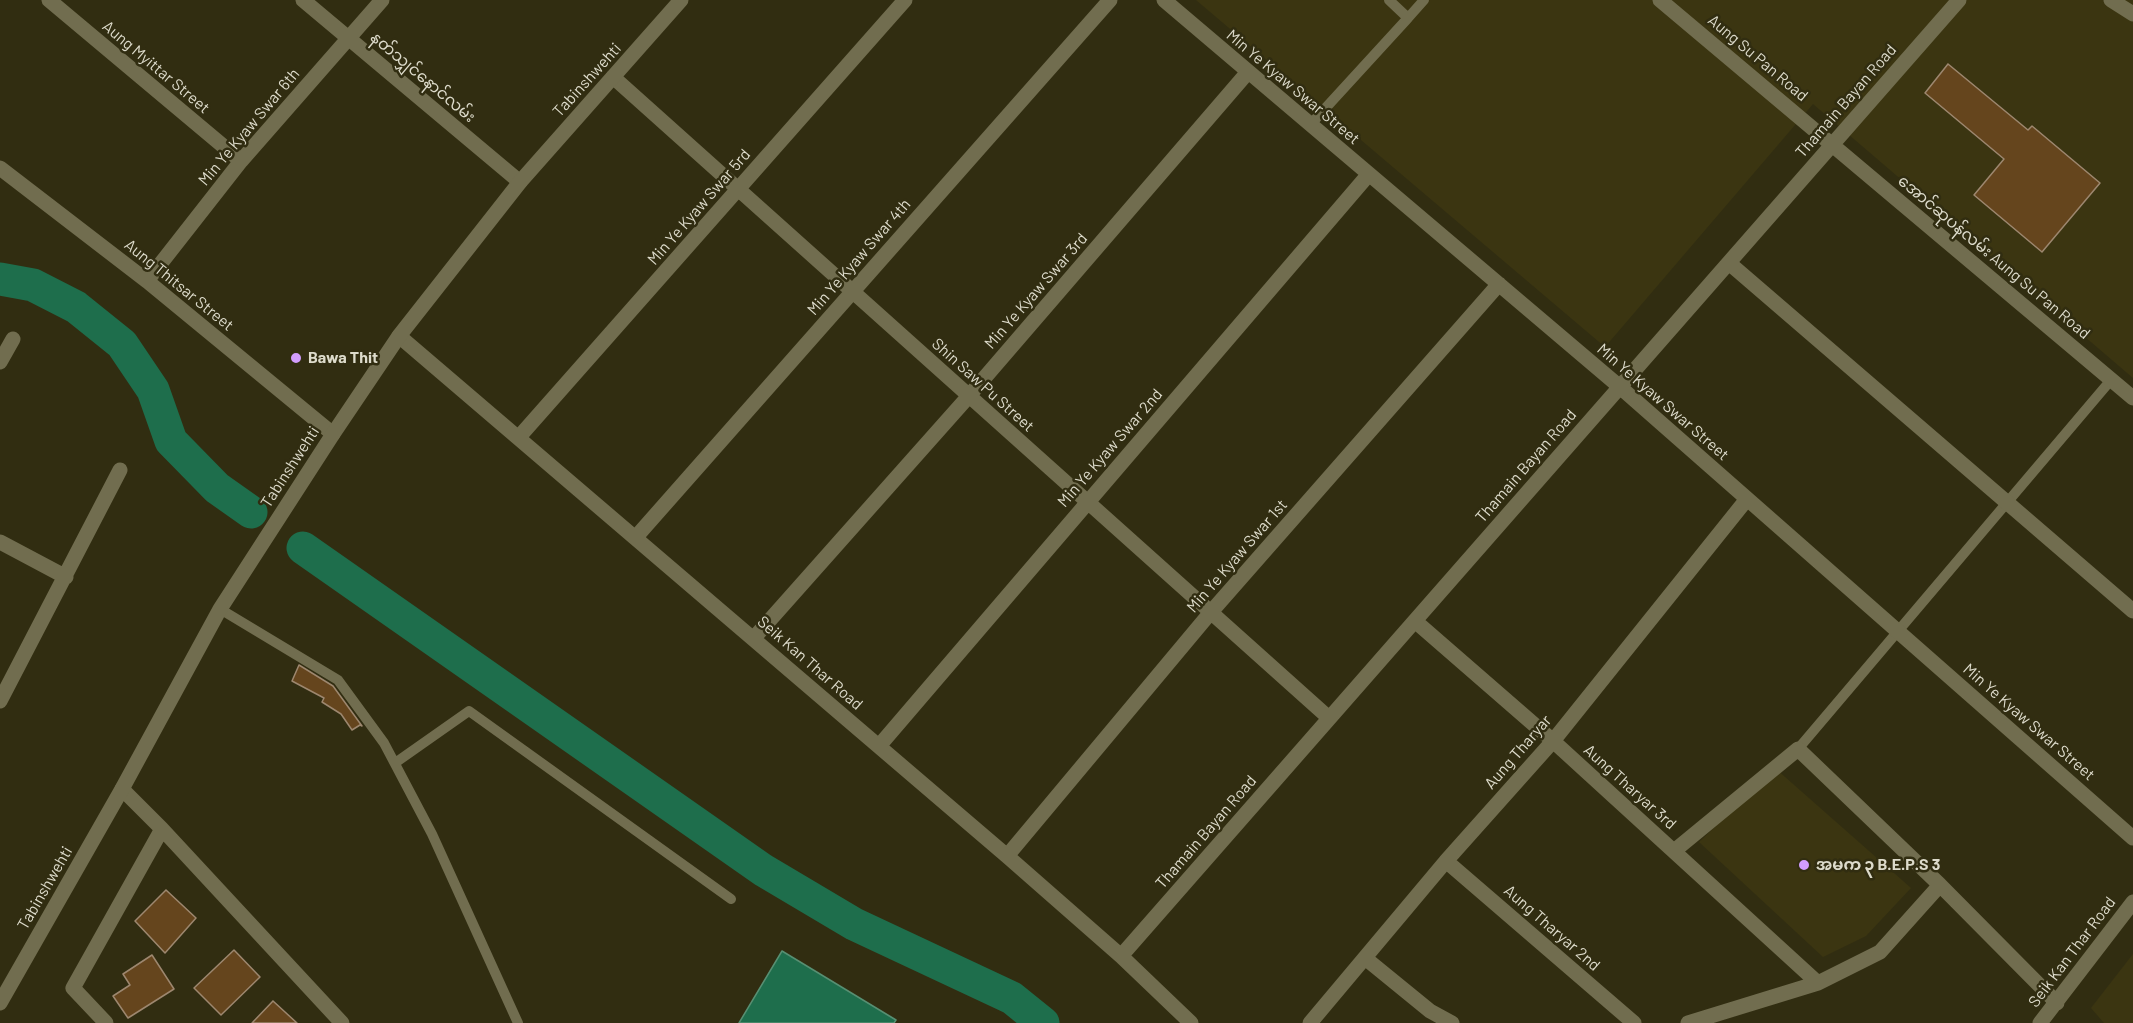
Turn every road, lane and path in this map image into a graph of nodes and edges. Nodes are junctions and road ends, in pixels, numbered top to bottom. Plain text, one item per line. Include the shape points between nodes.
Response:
1 (49, 0) edge
2 (303, 0) edge
3 (382, 0) edge
4 (681, 0) edge
5 (905, 0) edge
6 (1110, 0) edge
7 (1164, 0) edge
8 (1389, 0) edge
9 (1425, 0) edge
10 (1660, 0) edge
11 (1959, 0) edge
12 (2111, 0) edge
13 (2133, 15) edge
14 (1408, 18) junction
15 (349, 39) junction
16 (1248, 72) junction
17 (613, 77) junction
18 (1310, 125) junction
19 (1833, 144) junction
20 (241, 161) junction
21 (0, 168) edge
22 (1369, 174) junction
23 (520, 182) junction
24 (738, 189) junction
25 (1729, 263) junction
26 (147, 282) junction
27 (1499, 284) junction
28 (852, 292) junction
29 (399, 336) junction
30 (13, 339) dead end
31 (0, 362) edge
32 (2111, 380) junction
33 (1620, 387) junction
34 (968, 397) junction
35 (2133, 398) edge
36 (333, 434) junction
37 (519, 437) junction
38 (120, 470) dead end
39 (1747, 499) junction
40 (2008, 502) junction
41 (1088, 503) junction
42 (636, 537) junction
43 (0, 542) edge
44 (66, 578) junction
45 (220, 609) junction
46 (2133, 611) edge
47 (1211, 612) junction
48 (1415, 621) junction
49 (1899, 632) junction
50 (753, 639) junction
51 (0, 701) edge
52 (1329, 718) junction
53 (1553, 741) junction
54 (879, 746) junction
55 (1798, 749) junction
56 (394, 763) junction
57 (122, 789) junction
58 (162, 830) junction
59 (2133, 837) edge
60 (1674, 851) junction
61 (1007, 856) junction
62 (1446, 861) junction
63 (1940, 885) junction
64 (731, 899) dead end
65 (2133, 902) edge
66 (1121, 956) junction
67 (1365, 958) junction
68 (1818, 983) junction
69 (0, 1003) edge
70 (2057, 1003) junction
71 (2044, 1022) edge
72 (106, 1023) edge
73 (342, 1023) edge
74 (518, 1023) edge
75 (1191, 1023) edge
76 (1310, 1023) edge
77 (1452, 1023) edge
78 (1634, 1023) edge
79 (1688, 1023) edge

1 - 20 street, Aung Myittar Street
2 - 15 street, နတ်သျှင်နောင်လမ်း
3 - 15 street, Min Ye Kyaw Swar 6th
4 - 17 street, Tabinshwehti
5 - 24 street, Min Ye Kyaw Swar 5rd
6 - 28 street, Min Ye Kyaw Swar 4th
7 - 16 street, Min Ye Kyaw Swar Street
8 - 14 lane
9 - 14 lane
10 - 19 street, Aung Su Pan Road
11 - 19 street, Thamain Bayan Road
12 - 13 street
14 - 18 lane
15 - 20 street, Min Ye Kyaw Swar 6th
15 - 23 street, နတ်သျှင်နောင်လမ်း
16 - 18 street, Min Ye Kyaw Swar Street
16 - 34 street, Min Ye Kyaw Swar 3rd
17 - 23 street, Tabinshwehti
17 - 24 street, Shin Saw Pu Street
18 - 22 street, Min Ye Kyaw Swar Street
19 - 25 street, Thamain Bayan Road
19 - 32 street, အောင်ဆုပန်လမ်း Aung Su Pan Road
20 - 26 street, Min Ye Kyaw Swar 6th
21 - 26 street, Aung Thitsar Street
22 - 27 street, Min Ye Kyaw Swar Street
22 - 41 street, Min Ye Kyaw Swar 2nd
23 - 29 street, Tabinshwehti
24 - 28 street, Shin Saw Pu Street
24 - 37 street, Min Ye Kyaw Swar 5rd
25 - 33 street, Thamain Bayan Road
25 - 40 street
26 - 36 street, Aung Thitsar Street
27 - 33 street, Min Ye Kyaw Swar Street
27 - 47 street, Min Ye Kyaw Swar 1st
28 - 34 street, Shin Saw Pu Street
28 - 42 street, Min Ye Kyaw Swar 4th
29 - 36 street, Tabinshwehti
29 - 37 street, Seik Kan Thar Road
30 - 31 street
32 - 35 street, အောင်ဆုပန်လမ်း Aung Su Pan Road
32 - 40 lane
33 - 39 street, Min Ye Kyaw Swar Street
33 - 48 street, Thamain Bayan Road
34 - 41 street, Shin Saw Pu Street
34 - 50 street, Min Ye Kyaw Swar 3rd
36 - 45 street, Tabinshwehti
37 - 42 street, Seik Kan Thar Road
38 - 44 street
39 - 49 street, Min Ye Kyaw Swar Street
39 - 53 street, Aung Tharyar
40 - 46 street
40 - 49 lane
41 - 47 street, Shin Saw Pu Street
41 - 54 street, Min Ye Kyaw Swar 2nd
42 - 50 street, Seik Kan Thar Road
43 - 44 street
44 - 51 street
45 - 56 lane via 338,680
45 - 57 street, Tabinshwehti
47 - 52 street, Shin Saw Pu Street
47 - 61 street, Min Ye Kyaw Swar 1st
48 - 52 street, Thamain Bayan Road
48 - 53 street, Aung Tharyar 3rd
49 - 55 lane
49 - 59 street, Min Ye Kyaw Swar Street
50 - 54 street, Seik Kan Thar Road
52 - 66 street, Thamain Bayan Road
53 - 60 street, Aung Tharyar 3rd
53 - 62 street, Aung Tharyar
54 - 61 street, Seik Kan Thar Road
55 - 60 street
55 - 63 street
56 - 64 lane via 469,711
56 - 74 lane via 432,834
57 - 58 street
57 - 69 street, Tabinshwehti
58 - 72 street via 73,988
58 - 73 street
60 - 68 street, Aung Tharyar 3rd
61 - 66 street, Seik Kan Thar Road
62 - 67 street, Aung Tharyar
62 - 78 street, Aung Tharyar 2nd
63 - 68 street via 1880,952
63 - 70 street
65 - 70 street, Seik Kan Thar Road
66 - 75 street, Seik Kan Thar Road
67 - 76 street, Aung Tharyar
67 - 77 street via 1430,1011
68 - 79 street
70 - 71 street, Seik Kan Thar Road

